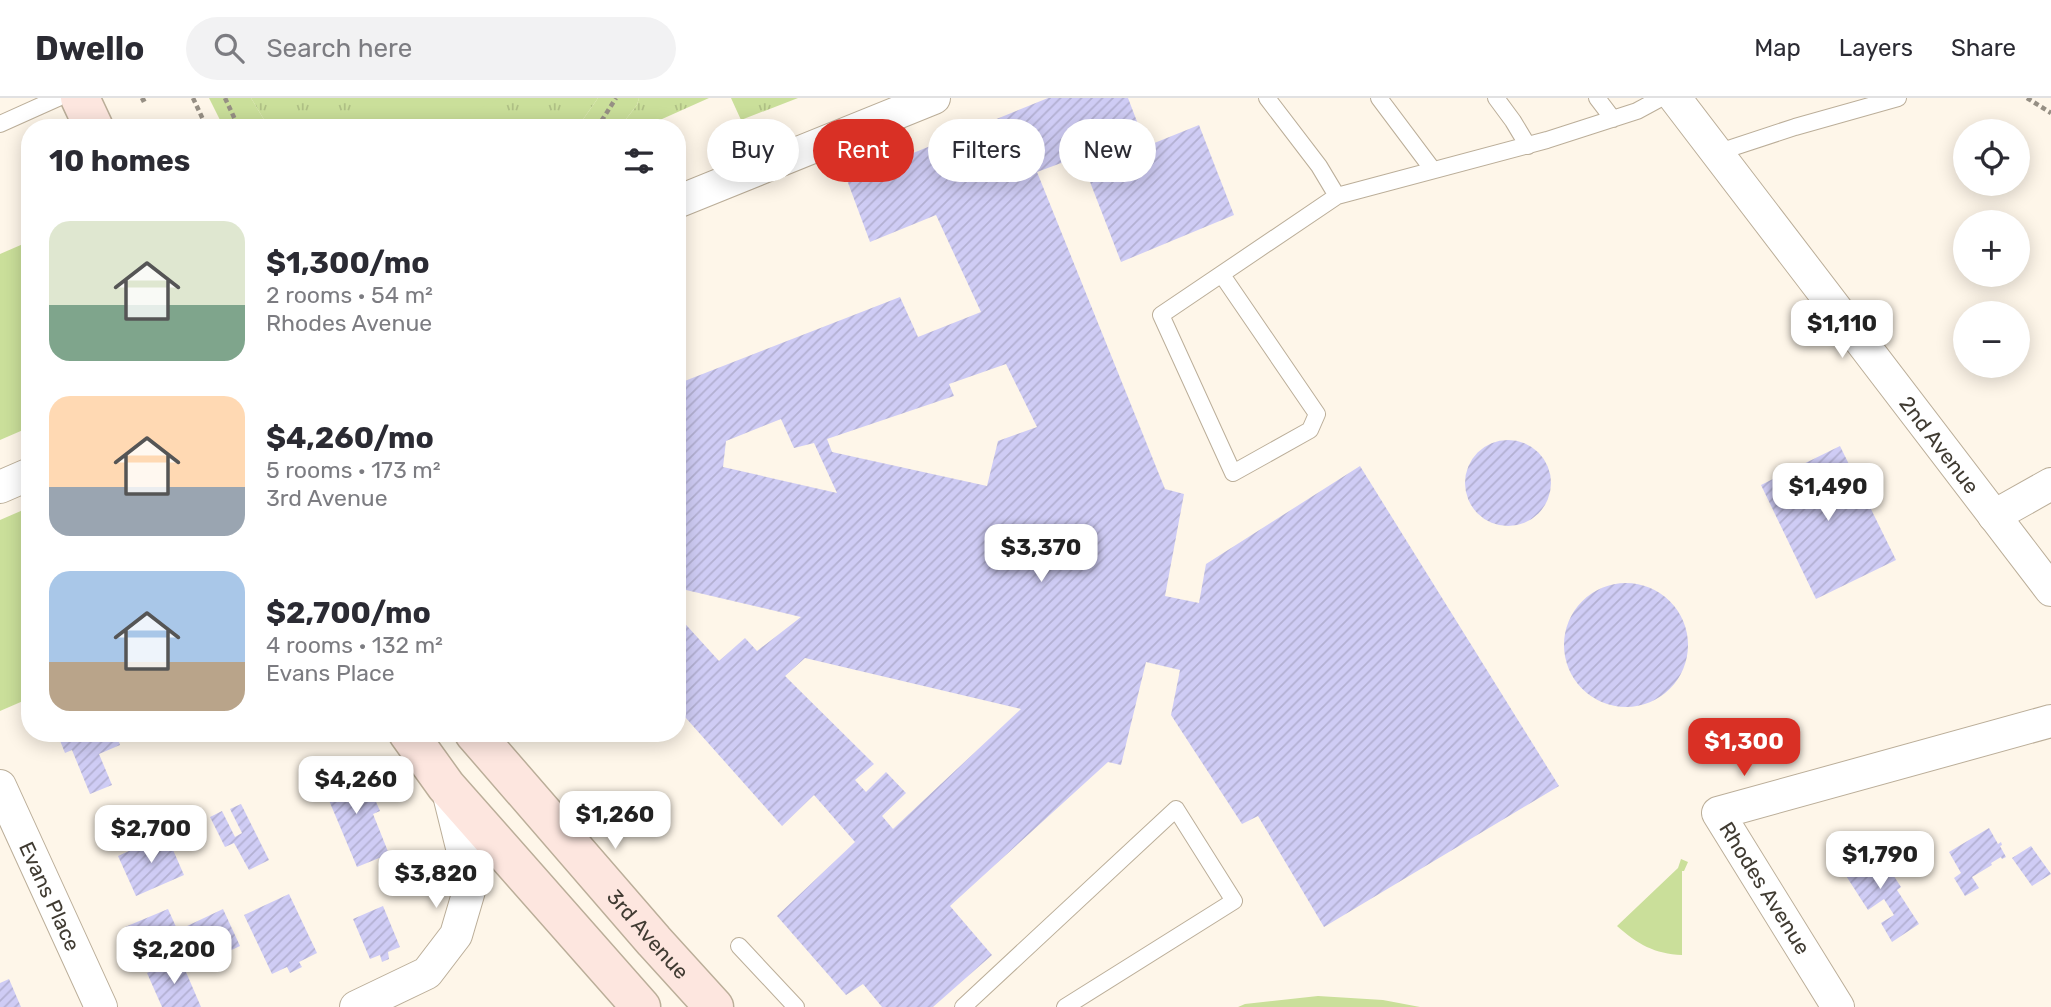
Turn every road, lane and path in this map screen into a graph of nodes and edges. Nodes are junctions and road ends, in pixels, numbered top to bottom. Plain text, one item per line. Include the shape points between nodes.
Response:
1 (58, 98) edge
2 (80, 98) edge
3 (147, 98) edge
4 (193, 98) edge
5 (225, 98) edge
6 (616, 98) edge
7 (934, 98) edge
8 (1267, 98) edge
9 (1379, 98) edge
10 (1496, 98) edge
11 (1597, 98) edge
12 (1661, 98) edge
13 (1675, 98) edge
14 (1898, 98) edge
15 (2027, 98) edge
16 (141, 101) dead end
17 (2051, 113) edge
18 (90, 119) edge
19 (202, 119) edge
20 (235, 119) edge
21 (603, 119) edge
22 (1613, 119) junction
23 (0, 124) edge
24 (1528, 146) junction
25 (1716, 153) junction
26 (1433, 170) junction
27 (1338, 196) junction
28 (686, 198) edge
29 (1222, 275) junction
30 (21, 478) edge
31 (2051, 484) edge
32 (0, 487) edge
33 (1994, 516) junction
34 (2051, 590) edge
35 (2051, 721) edge
36 (414, 742) edge
37 (482, 742) edge
38 (0, 786) edge
39 (446, 786) junction
40 (739, 946) dead end
41 (705, 1004) edge
42 (100, 1007) edge
43 (356, 1007) edge
44 (641, 1007) edge
45 (796, 1007) edge
46 (962, 1007) edge
47 (1065, 1007) edge
48 (1838, 1007) edge

1 - 23 lane
2 - 18 street
3 - 16 path
4 - 19 path
5 - 20 path
6 - 21 path
7 - 28 street
8 - 27 lane
9 - 26 lane
10 - 24 lane
11 - 22 lane
12 - 22 lane
13 - 25 street, 2nd Avenue
14 - 25 lane
15 - 17 path
22 - 24 lane
24 - 26 lane
25 - 33 street, 2nd Avenue
26 - 27 lane
27 - 29 lane
29 - 29 lane via 1161,315 1233,473 1310,430 1317,414
30 - 32 street
31 - 33 street
33 - 34 street, 2nd Avenue
35 - 48 street, Rhodes Avenue via 1718,813
36 - 39 street
37 - 41 street, 3rd Avenue
38 - 42 street, Evans Place
39 - 43 street via 471,884 456,935 427,973
39 - 44 street
40 - 45 lane
46 - 47 lane via 1176,809 1234,901

